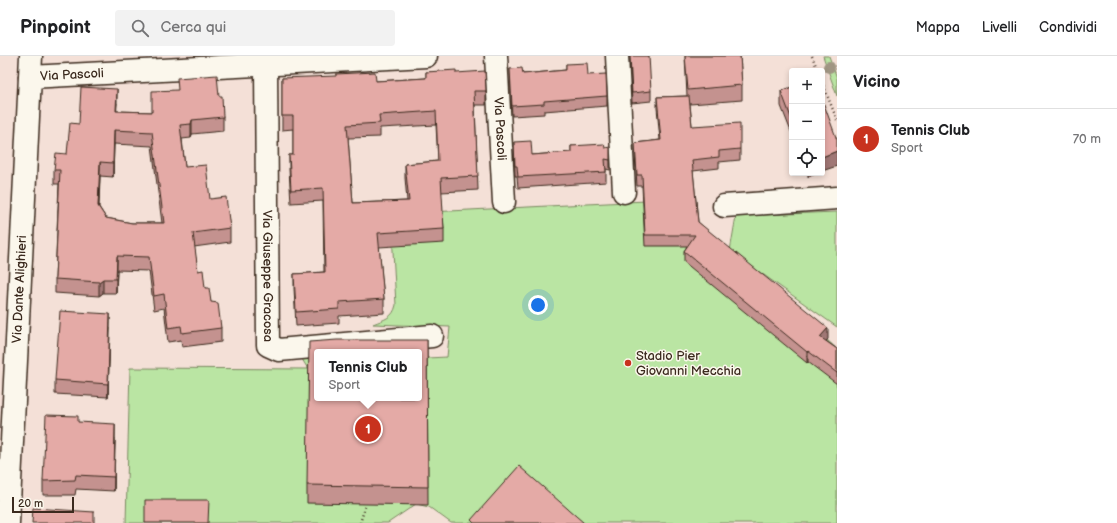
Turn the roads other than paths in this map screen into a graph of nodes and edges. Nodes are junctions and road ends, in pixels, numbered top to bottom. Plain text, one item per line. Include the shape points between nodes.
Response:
1 (426, 56) edge
2 (496, 56) edge
3 (617, 56) edge
4 (266, 64) junction
5 (31, 66) edge
6 (624, 192) dead end
7 (837, 198) edge
8 (504, 202) dead end
9 (724, 206) dead end
10 (432, 336) dead end
11 (8, 523) edge

1 - 4 street, Via Pascoli
2 - 8 street, Via Pascoli
3 - 6 street
4 - 5 street, Via Pascoli
4 - 10 street, Via Giuseppe Gracosa via 268,345 278,350
5 - 11 street, Via Dante Alighieri
7 - 9 street

